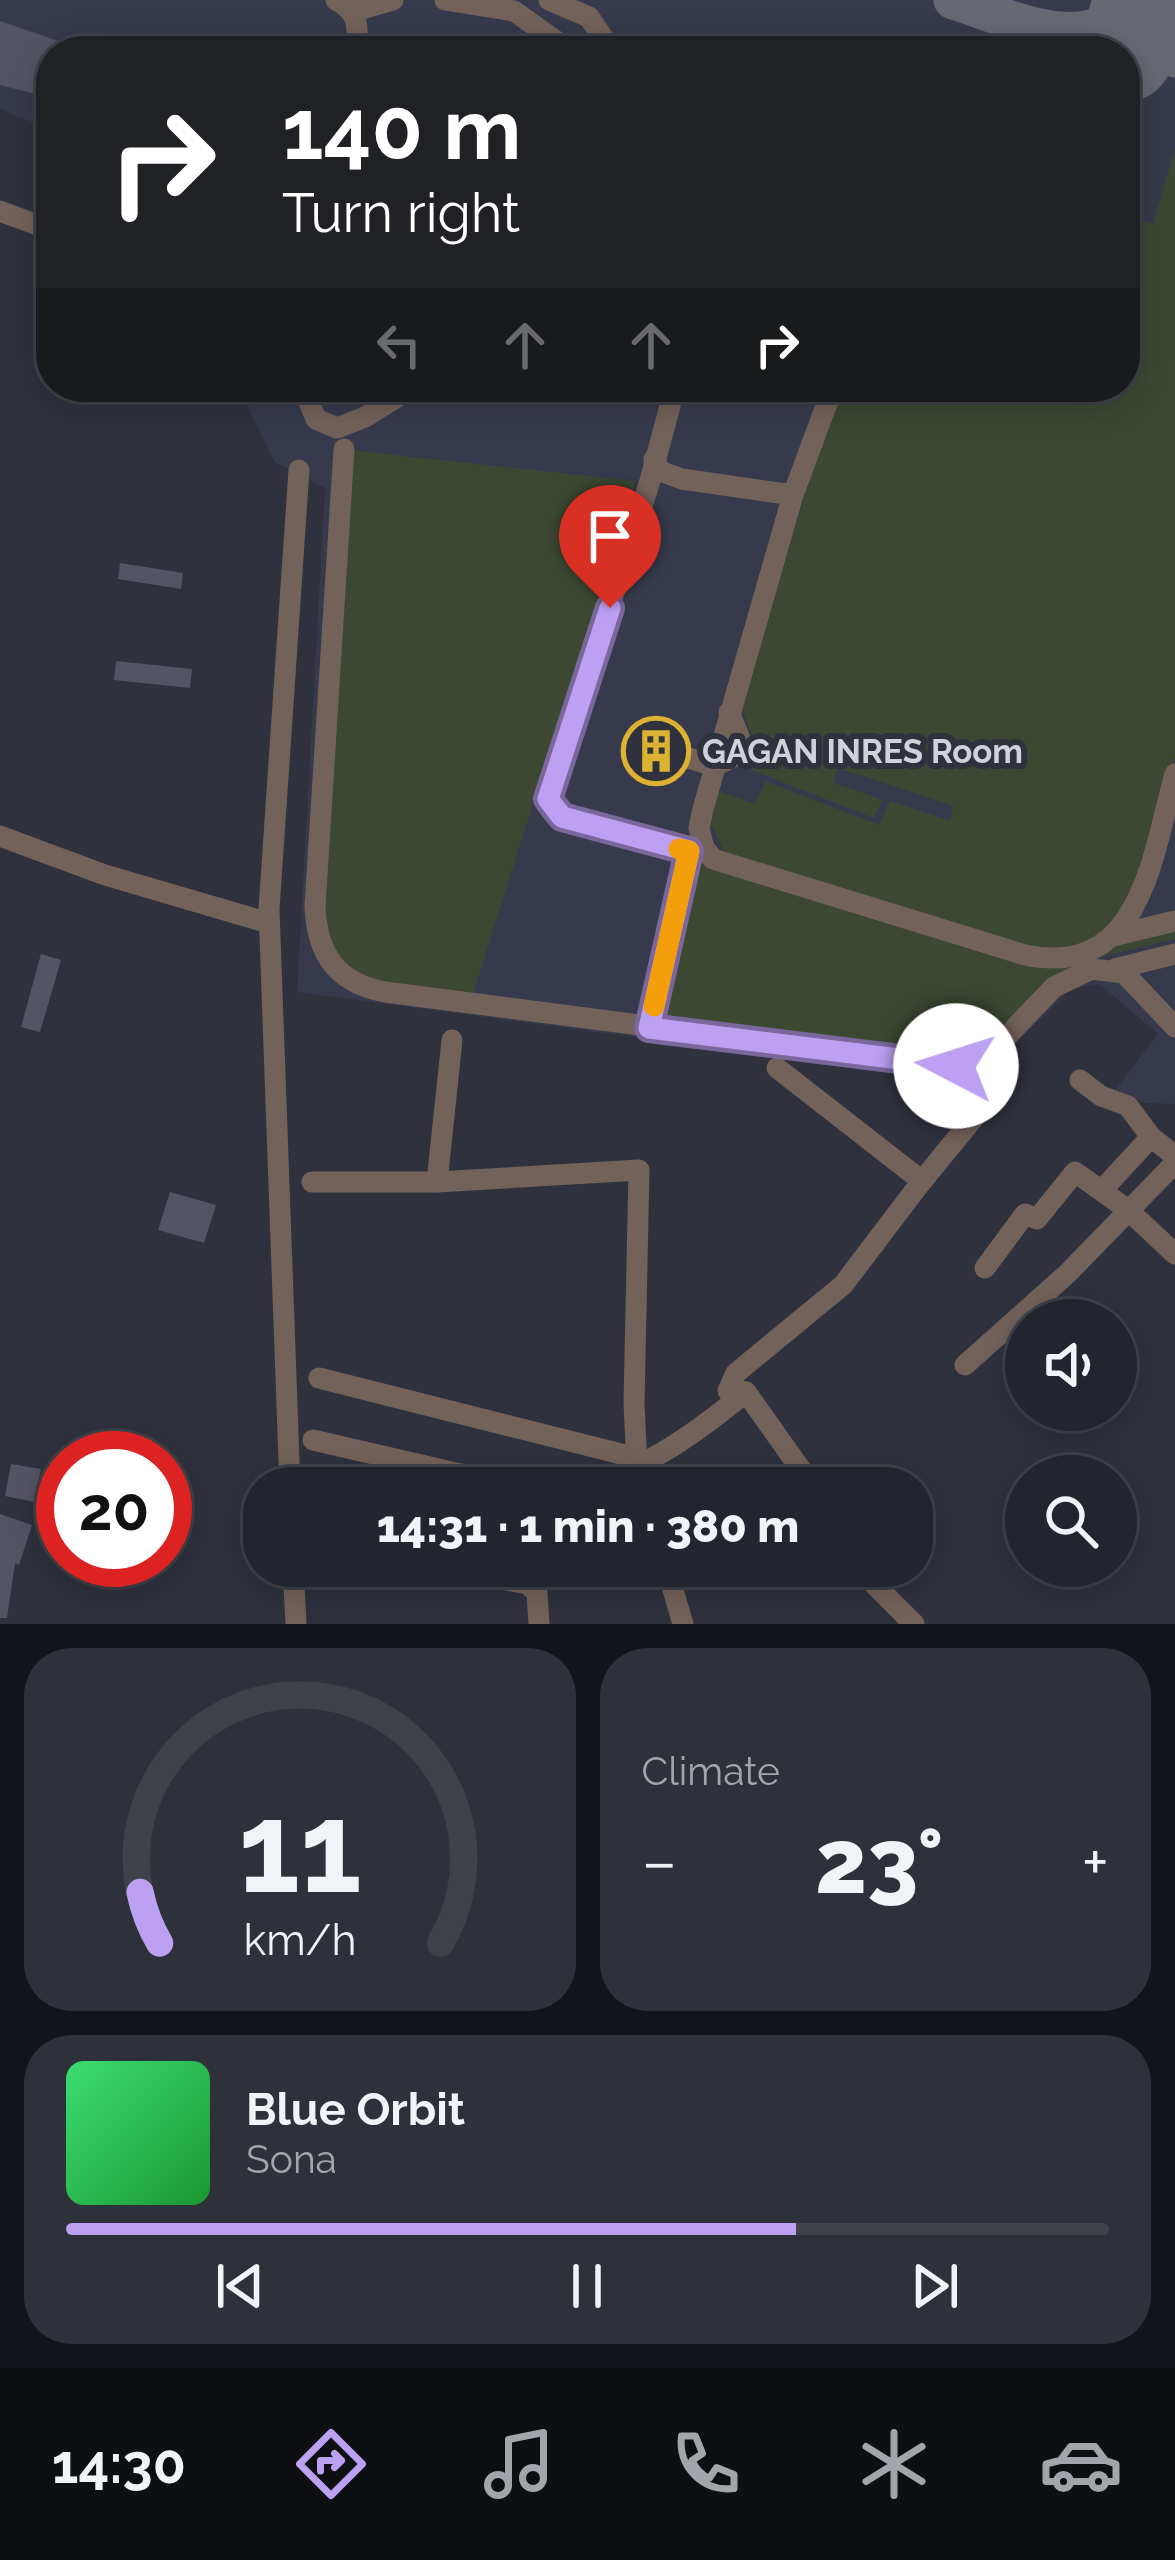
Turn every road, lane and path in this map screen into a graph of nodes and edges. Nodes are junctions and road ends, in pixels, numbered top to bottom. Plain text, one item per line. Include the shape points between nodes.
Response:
1 (393, 0) edge
2 (445, 0) edge
3 (549, 0) edge
4 (344, 6) edge
5 (357, 36) edge
6 (550, 36) edge
7 (602, 36) edge
8 (0, 211) edge
9 (36, 224) edge
10 (309, 402) edge
11 (389, 402) edge
12 (671, 402) edge
13 (827, 402) edge
14 (344, 449) dead end
15 (654, 459) junction
16 (299, 470) dead end
17 (793, 495) junction
18 (673, 753) dead end
19 (714, 766) junction
20 (1175, 774) edge
21 (0, 836) edge
22 (696, 849) junction
23 (1175, 921) edge
24 (269, 923) junction
25 (1114, 935) junction
26 (1175, 954) edge
27 (1114, 969) junction
28 (1175, 1027) edge
29 (649, 1028) junction
30 (452, 1040) dead end
31 (777, 1068) dead end
32 (1080, 1080) dead end
33 (994, 1093) dead end
34 (1150, 1137) junction
35 (1175, 1159) edge
36 (922, 1181) junction
37 (312, 1182) dead end
38 (437, 1182) junction
39 (1102, 1190) junction
40 (1127, 1209) junction
41 (1175, 1254) edge
42 (985, 1268) dead end
43 (965, 1365) dead end
44 (319, 1378) dead end
45 (746, 1392) junction
46 (314, 1440) dead end
47 (289, 1467) edge
48 (430, 1467) edge
49 (625, 1467) edge
50 (639, 1467) edge
51 (645, 1467) edge
52 (799, 1467) edge
53 (294, 1587) edge
54 (531, 1587) edge
55 (672, 1587) edge
56 (877, 1587) edge
57 (296, 1624) edge
58 (538, 1624) edge
59 (683, 1624) edge
60 (914, 1624) edge

1 - 4 street
2 - 6 street via 514,10
3 - 7 street via 589,17
4 - 5 street
8 - 9 street
10 - 11 street via 316,419 337,428
12 - 15 street
13 - 17 street
14 - 29 street via 315,907 322,952 341,975 367,988
15 - 17 street via 660,471 682,478
15 - 22 street via 548,799 562,817
16 - 24 street
17 - 19 street
18 - 19 street
19 - 22 street
20 - 25 street via 1135,910
21 - 24 street
22 - 25 street via 1025,955 1070,955
22 - 29 street
23 - 25 street
24 - 47 street
26 - 27 street
27 - 28 street
27 - 29 street via 1064,979 998,1048 956,1066
30 - 38 street
31 - 36 street
32 - 34 street via 1128,1106
33 - 36 street
34 - 35 street
34 - 39 street
35 - 40 street
36 - 45 street via 843,1286 736,1373 728,1391
37 - 38 street
38 - 50 street via 639,1169
39 - 40 street
39 - 42 street via 1075,1172 1037,1220 1025,1214
40 - 41 street
40 - 43 street
44 - 49 street
45 - 51 street
45 - 52 street
46 - 48 street
53 - 57 street
54 - 58 street
55 - 59 street
56 - 60 street

